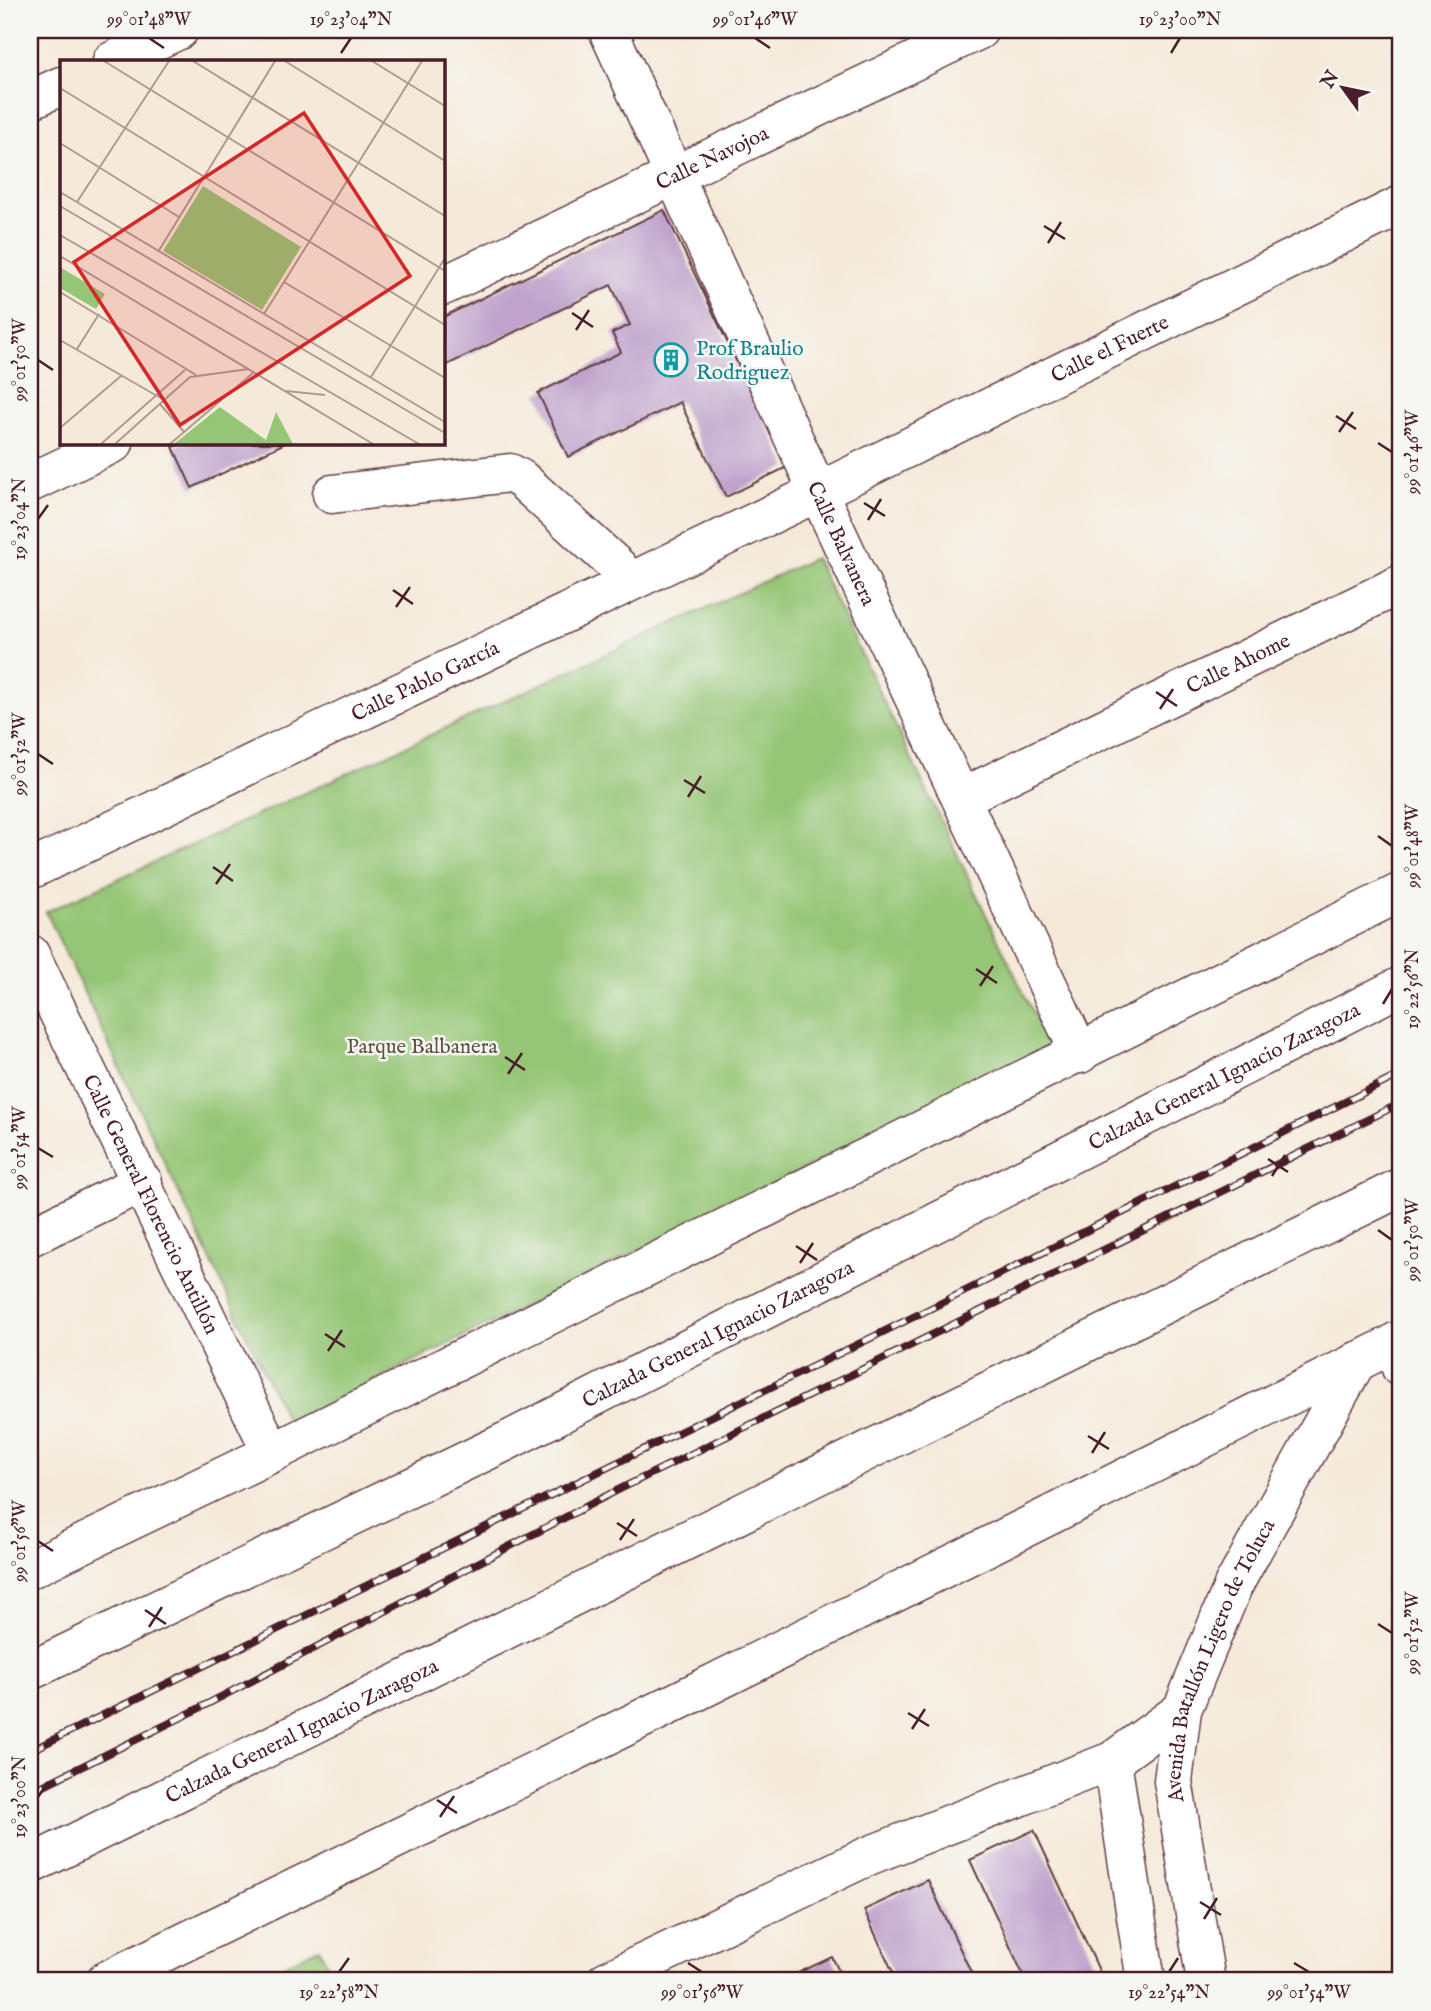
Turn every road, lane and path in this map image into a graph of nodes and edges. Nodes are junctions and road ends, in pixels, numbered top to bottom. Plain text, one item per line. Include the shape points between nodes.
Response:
1 (179, 30) edge
2 (608, 30) edge
3 (979, 30) edge
4 (115, 60) edge
5 (60, 86) edge
6 (30, 100) edge
7 (674, 175) junction
8 (1401, 205) edge
9 (444, 286) edge
10 (112, 444) edge
11 (30, 483) edge
12 (818, 492) junction
13 (332, 494) dead end
14 (626, 582) junction
15 (1401, 584) edge
16 (961, 797) junction
17 (30, 870) edge
18 (1401, 892) edge
19 (30, 954) edge
20 (1401, 986) edge
21 (1080, 1054) junction
22 (143, 1182) junction
23 (1401, 1187) edge
24 (30, 1237) edge
25 (1400, 1349) edge
26 (1357, 1361) junction
27 (272, 1454) junction
28 (30, 1569) edge
29 (30, 1671) edge
30 (1182, 1710) junction
31 (1112, 1761) junction
32 (30, 1866) edge
33 (105, 1981) edge
34 (606, 1981) edge
35 (1146, 1981) edge
36 (1206, 1981) edge

1 - 4 main road
2 - 7 main road, Calle Balvanera
3 - 7 main road, Calle Navojoa
5 - 6 main road
7 - 9 main road, Calle Navojoa
7 - 12 main road, Calle Balvanera
8 - 12 main road, Calle el Fuerte
10 - 11 main road
12 - 14 main road, Calle Pablo García
12 - 16 main road, Calle Balvanera
13 - 14 main road via 510,473 618,567
14 - 17 main road, Calle Pablo García
15 - 16 main road, Calle Ahome
16 - 21 main road, Calle Balvanera
18 - 21 main road
19 - 22 main road, Calle General Florencio Antillón
20 - 29 main road, Calzada General Ignacio Zaragoza via 505,1442
21 - 27 main road
22 - 24 main road
22 - 27 main road, Calle General Florencio Antillón
23 - 32 main road, Calzada General Ignacio Zaragoza
25 - 26 main road
26 - 30 main road, Avenida Batallón Ligero de Toluca via 1233,1586
26 - 33 main road
27 - 28 main road
30 - 31 main road
30 - 36 main road, Avenida Batallón Ligero de Toluca via 1173,1781
31 - 34 main road via 868,1856
31 - 35 main road

